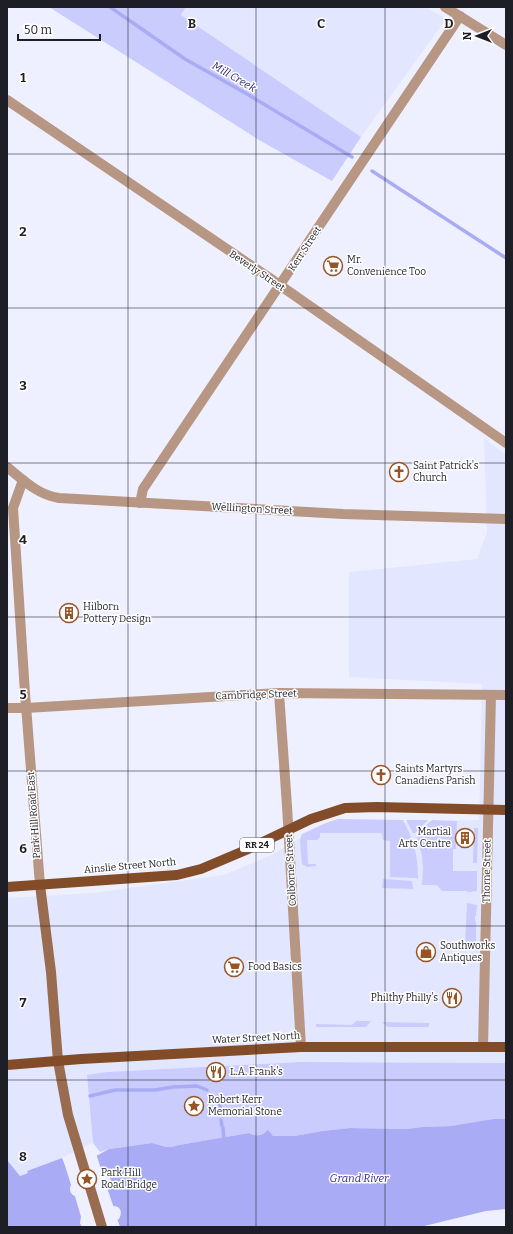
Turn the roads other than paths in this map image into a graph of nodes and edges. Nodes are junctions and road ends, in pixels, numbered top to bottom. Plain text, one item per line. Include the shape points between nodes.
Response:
1 (445, 7) edge
2 (460, 16) junction
3 (506, 44) edge
4 (7, 100) edge
5 (280, 286) junction
6 (506, 443) edge
7 (7, 467) edge
8 (23, 480) junction
9 (140, 503) junction
10 (506, 519) edge
11 (279, 693) junction
12 (491, 695) junction
13 (506, 696) edge
14 (7, 708) edge
15 (26, 708) junction
16 (488, 809) junction
17 (506, 810) edge
18 (288, 829) junction
19 (40, 885) junction
20 (7, 887) edge
21 (506, 1046) edge
22 (301, 1047) junction
23 (483, 1047) junction
24 (58, 1061) junction
25 (7, 1065) edge
26 (102, 1227) edge

1 - 2 street
2 - 3 street
2 - 5 street, Kerr Street
4 - 5 street, Beverly Street
5 - 6 street, Beverly Street
5 - 9 street, Kerr Street via 143,489
7 - 8 street, Wellington Street
8 - 9 street, Wellington Street via 53,497
8 - 15 street, Park Hill Road East via 13,508
9 - 10 street, Wellington Street via 343,514
11 - 12 street, Cambridge Street
11 - 15 street, Cambridge Street
11 - 18 street, Colborne Street
12 - 13 street, Cambridge Street
12 - 16 street, Thorne Street
14 - 15 street, Cambridge Street
15 - 19 street, Park Hill Road East
16 - 17 main road, Ainslie Street North / RR 24
16 - 18 main road, Ainslie Street North / RR 24 via 345,808
16 - 23 street, Thorne Street
18 - 19 main road, Ainslie Street North / RR 24 via 201,869 177,875
18 - 22 street, Colborne Street
19 - 20 main road, Ainslie Street North / RR 24
19 - 24 main road, Park Hill Road East via 51,972
21 - 23 main road, Water Street North
22 - 23 main road, Water Street North
22 - 24 main road, Water Street North
24 - 25 main road, Water Street North
24 - 26 main road, Park Hill Road East via 68,1115

